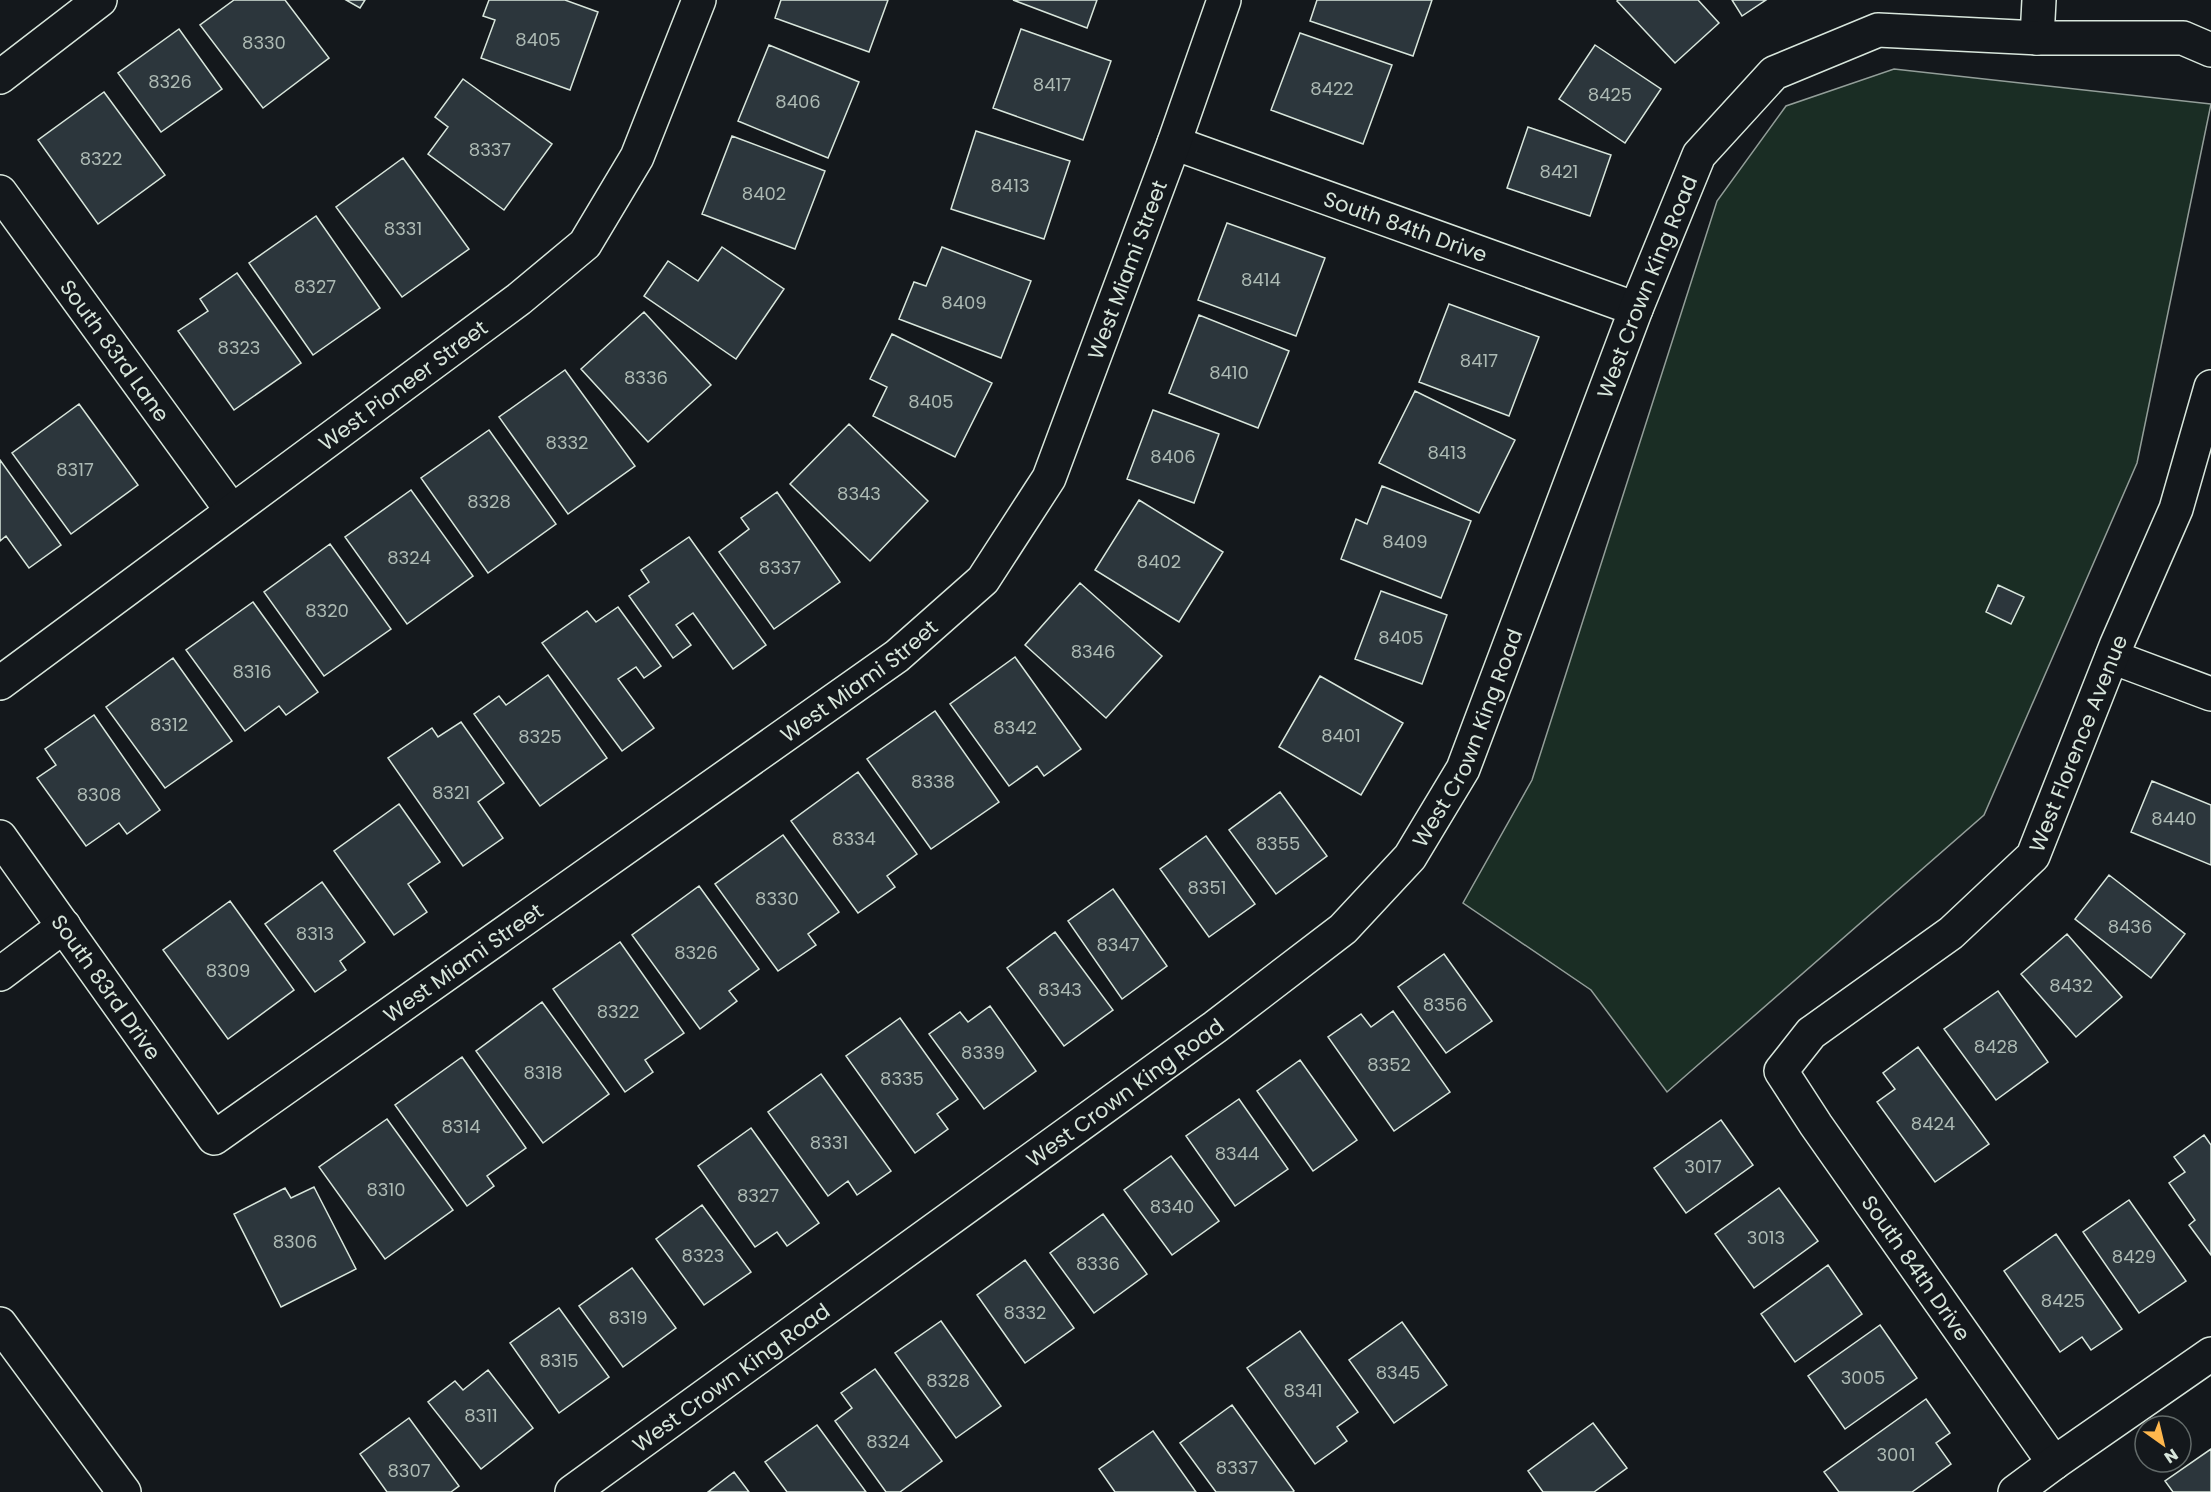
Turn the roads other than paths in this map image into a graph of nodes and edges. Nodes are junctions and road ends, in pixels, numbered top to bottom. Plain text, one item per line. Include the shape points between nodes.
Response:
1 (100, 0) edge
2 (699, 0) edge
3 (1224, 0) edge
4 (2039, 0) edge
5 (2037, 38) junction
6 (2211, 50) edge
7 (0, 77) edge
8 (1174, 143) junction
9 (0, 192) edge
10 (1636, 309) junction
11 (2211, 387) edge
12 (232, 511) junction
13 (2112, 657) junction
14 (0, 683) edge
15 (2211, 694) edge
16 (0, 837) edge
17 (64, 926) junction
18 (0, 974) edge
19 (1781, 1071) joint
20 (214, 1138) joint
21 (0, 1324) edge
22 (2211, 1354) edge
23 (2054, 1463) junction
24 (124, 1492) edge
25 (572, 1492) edge
26 (2015, 1492) edge

1 - 7 street
2 - 12 street, West Pioneer Street via 637,157 585,244 519,299
3 - 8 street, West Miami Street
4 - 5 street
5 - 6 street, West Crown King Road via 2183,38
5 - 10 street, West Crown King Road via 1878,30 1774,73 1699,155
8 - 10 street, South 84th Drive
8 - 20 street, West Miami Street via 1049,478 983,580 897,656
9 - 12 street, South 83rd Lane
10 - 25 street, West Crown King Road via 1463,769 1410,857 1344,929 1215,1027
11 - 13 street, West Florence Avenue via 2176,509
12 - 14 street, West Pioneer Street
13 - 15 street
13 - 19 street, West Florence Avenue via 2033,856 1951,933 1811,1033
16 - 17 street, South 83rd Drive
17 - 18 street
17 - 20 street, South 83rd Drive
19 - 23 street, South 84th Drive
21 - 24 street
22 - 23 street
23 - 26 street

